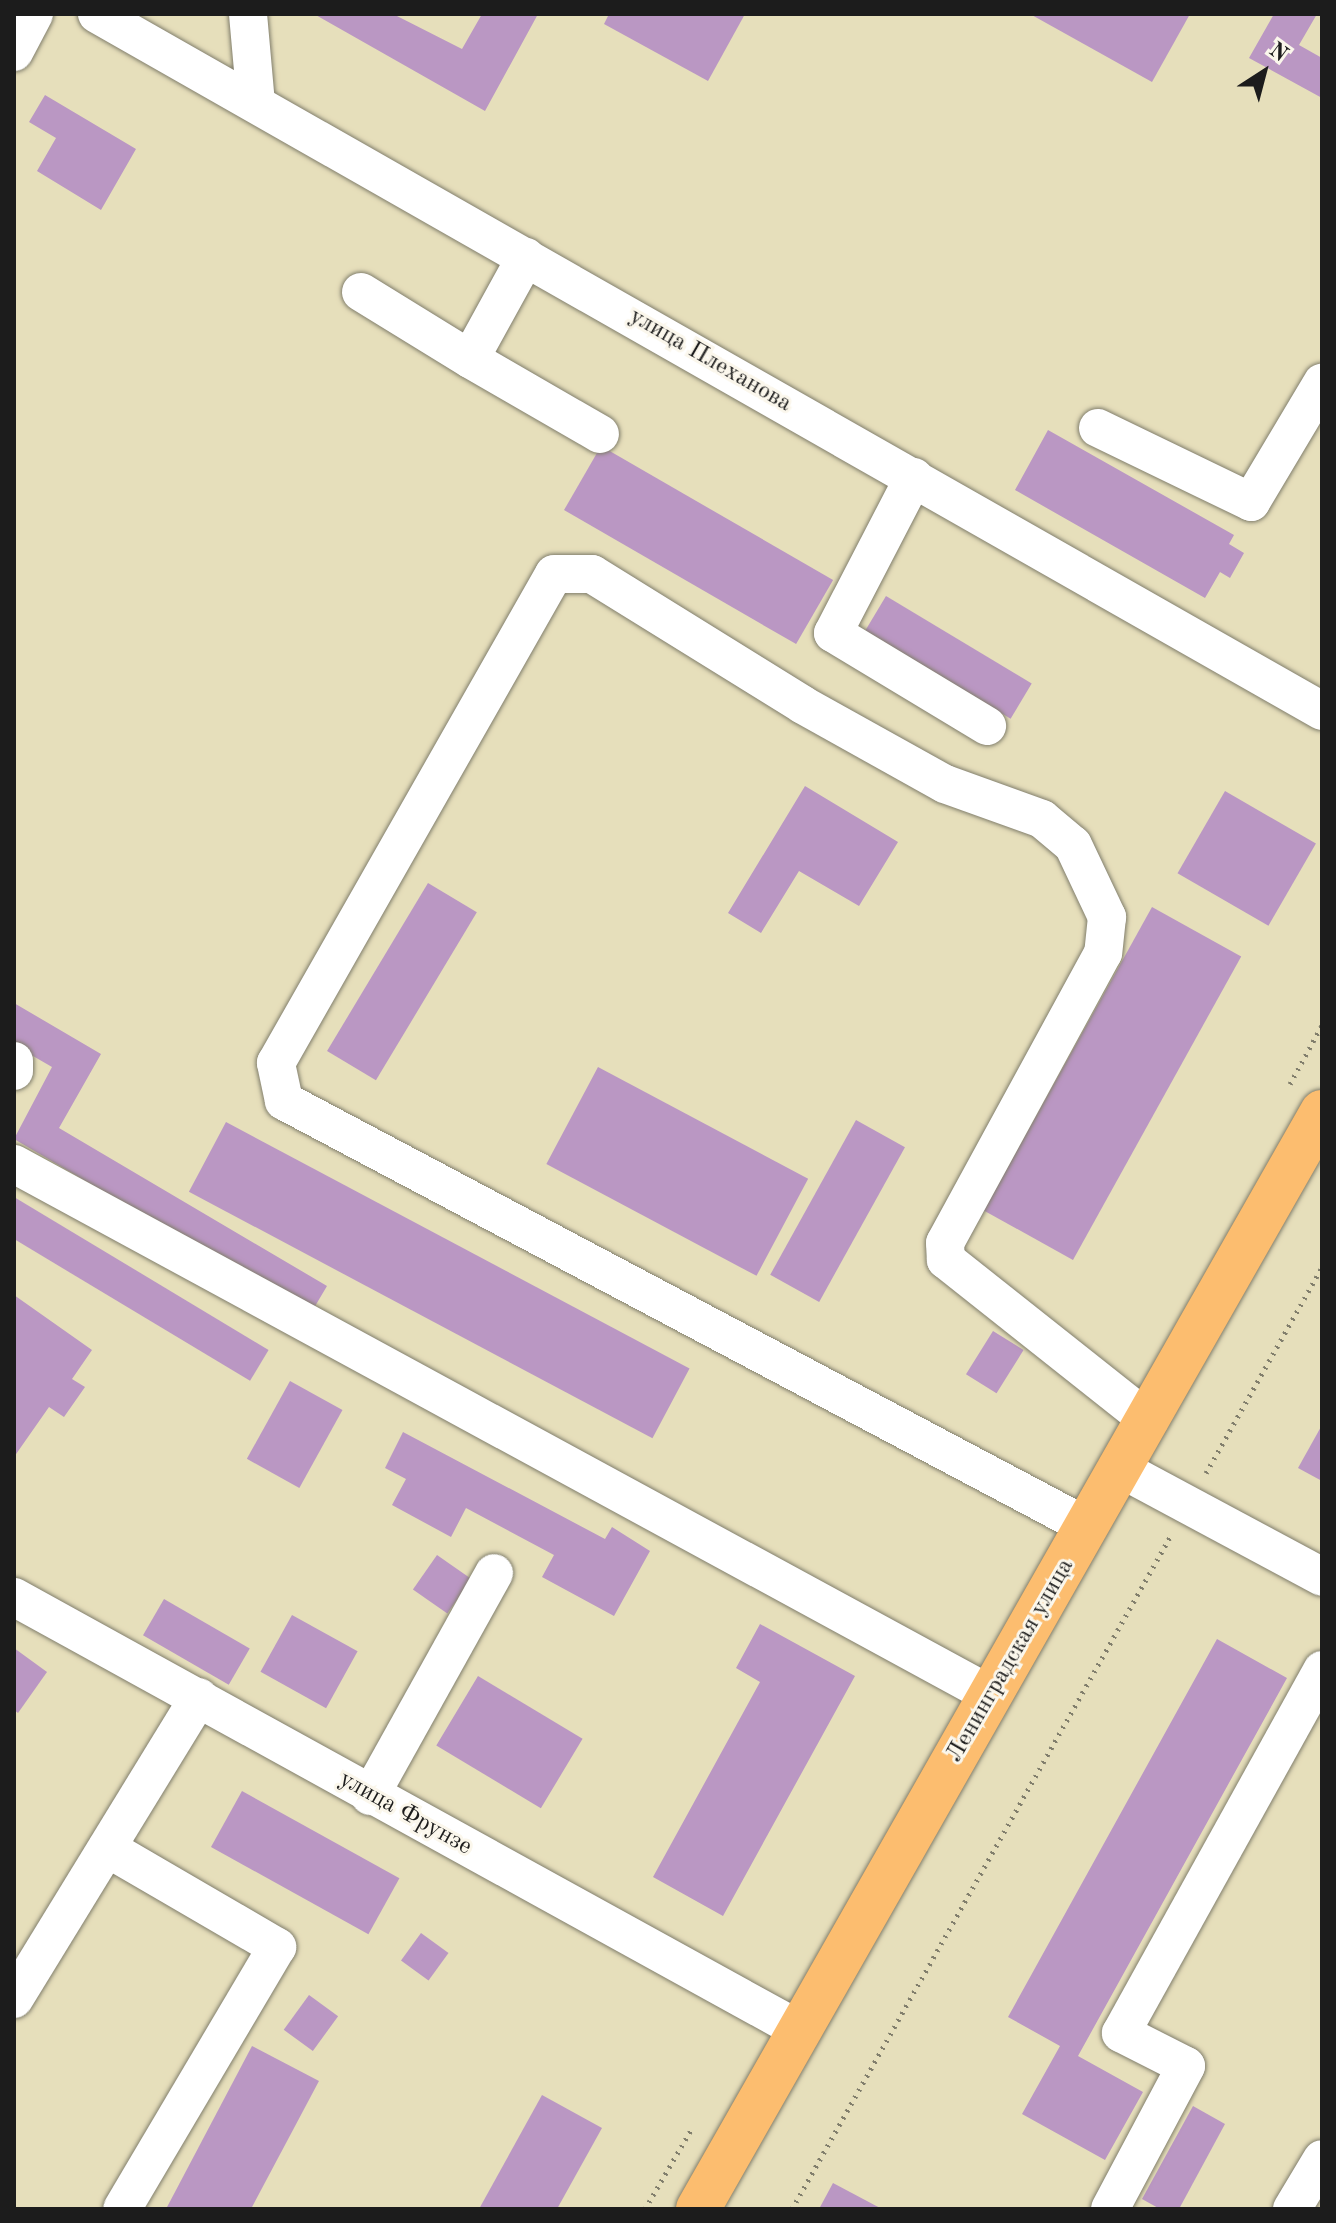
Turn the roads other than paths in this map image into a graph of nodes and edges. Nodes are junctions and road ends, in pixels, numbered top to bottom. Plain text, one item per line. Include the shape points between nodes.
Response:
1 (34, 14) edge
2 (97, 14) edge
3 (248, 14) edge
4 (14, 52) edge
5 (256, 103) junction
6 (526, 257) junction
7 (361, 292) dead end
8 (470, 359) junction
9 (1322, 383) edge
10 (1098, 428) dead end
11 (600, 434) dead end
12 (914, 477) junction
13 (1322, 711) edge
14 (987, 726) dead end
15 (14, 1061) edge
16 (14, 1071) edge
17 (1322, 1112) edge
18 (14, 1164) edge
19 (1149, 1421) junction
20 (1121, 1469) junction
21 (1088, 1527) junction
22 (494, 1573) dead end
23 (1322, 1577) edge
24 (14, 1597) edge
25 (1322, 1670) edge
26 (991, 1695) junction
27 (199, 1697) junction
28 (370, 1796) junction
29 (107, 1848) junction
30 (14, 1999) edge
31 (798, 2029) junction
32 (1322, 2159) edge
33 (122, 2209) edge
34 (698, 2209) edge
35 (1110, 2209) edge
36 (1292, 2209) edge

1 - 4 street
2 - 5 street, улица Плеханова
3 - 5 street
5 - 6 street, улица Плеханова
6 - 8 street
6 - 12 street, улица Плеханова
7 - 8 street
8 - 11 street
9 - 10 street via 1251,502
12 - 13 street, улица Плеханова
12 - 14 street via 833,633
15 - 16 street
17 - 19 highway, Ленинградская улица
18 - 26 street
19 - 20 highway, Ленинградская улица
19 - 21 street via 1031,1335 946,1260 945,1243 1103,953 1107,917 1073,845 1042,819 945,784 803,705 592,574 554,574 276,1063 284,1101
20 - 21 highway, Ленинградская улица
20 - 23 street
21 - 26 highway, Ленинградская улица
22 - 28 street
24 - 27 street, улица Фрунзе
25 - 35 street via 1121,2033 1186,2066
26 - 31 highway, Ленинградская улица
27 - 28 street, улица Фрунзе
27 - 29 street
28 - 31 street, улица Фрунзе
29 - 30 street
29 - 33 street via 277,1947
31 - 34 highway, Ленинградская улица
32 - 36 street

